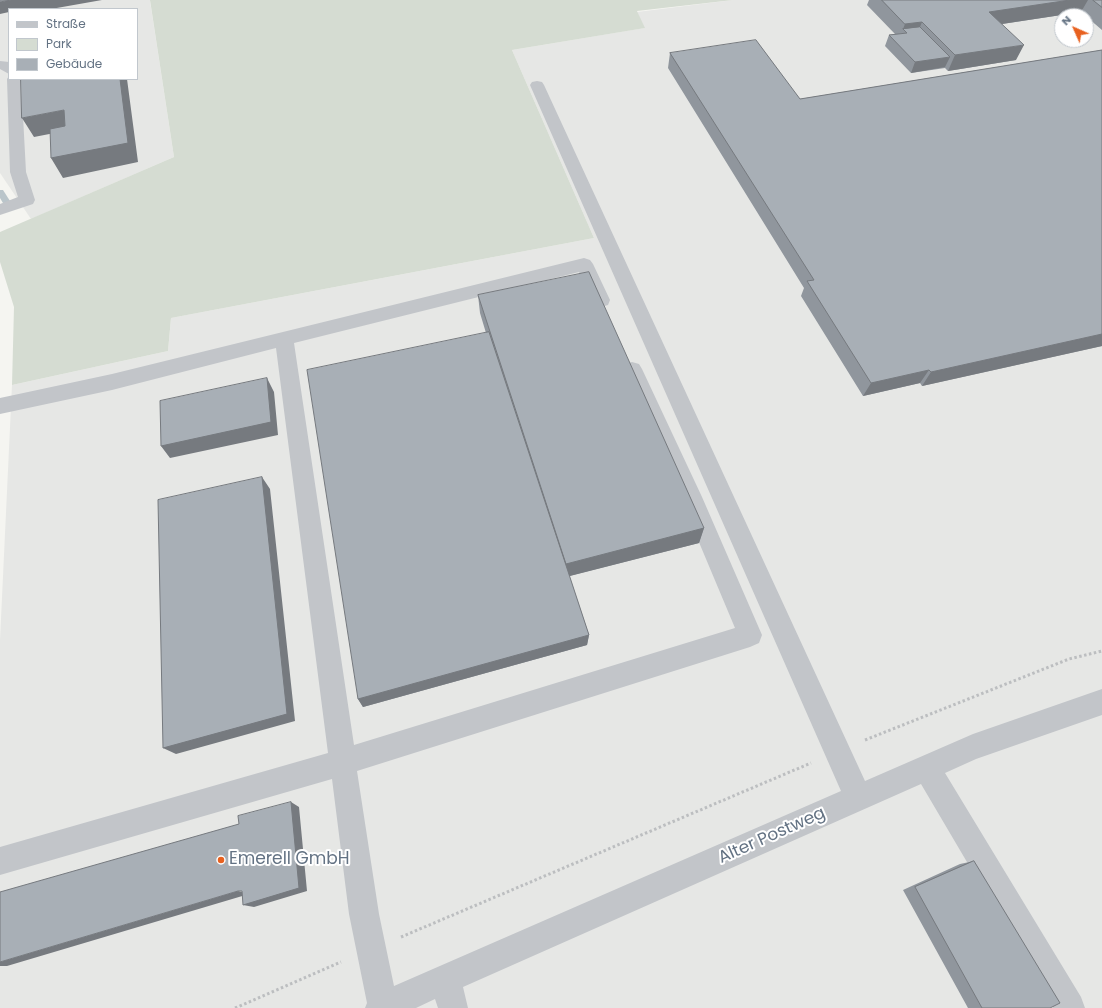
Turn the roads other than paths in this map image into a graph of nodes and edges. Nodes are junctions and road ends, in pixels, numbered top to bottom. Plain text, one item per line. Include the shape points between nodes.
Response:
1 (14, 80) edge
2 (537, 85) dead end
3 (0, 210) edge
4 (610, 320) edge
5 (284, 338) junction
6 (623, 348) edge
7 (0, 406) edge
8 (1102, 702) edge
9 (343, 762) junction
10 (926, 767) junction
11 (858, 798) junction
12 (0, 861) edge
13 (446, 980) junction
14 (381, 1007) edge
15 (453, 1008) edge
16 (1070, 1008) edge

1 - 3 street via 18,172 27,200
2 - 11 street
4 - 5 street via 584,264
5 - 7 street via 112,382
5 - 9 street
6 - 9 street via 750,635
8 - 10 street, Alter Postweg via 973,747
9 - 12 street
9 - 14 street via 364,914
10 - 11 street, Alter Postweg
10 - 16 street
11 - 13 street, Alter Postweg
13 - 14 street, Alter Postweg
13 - 15 street

